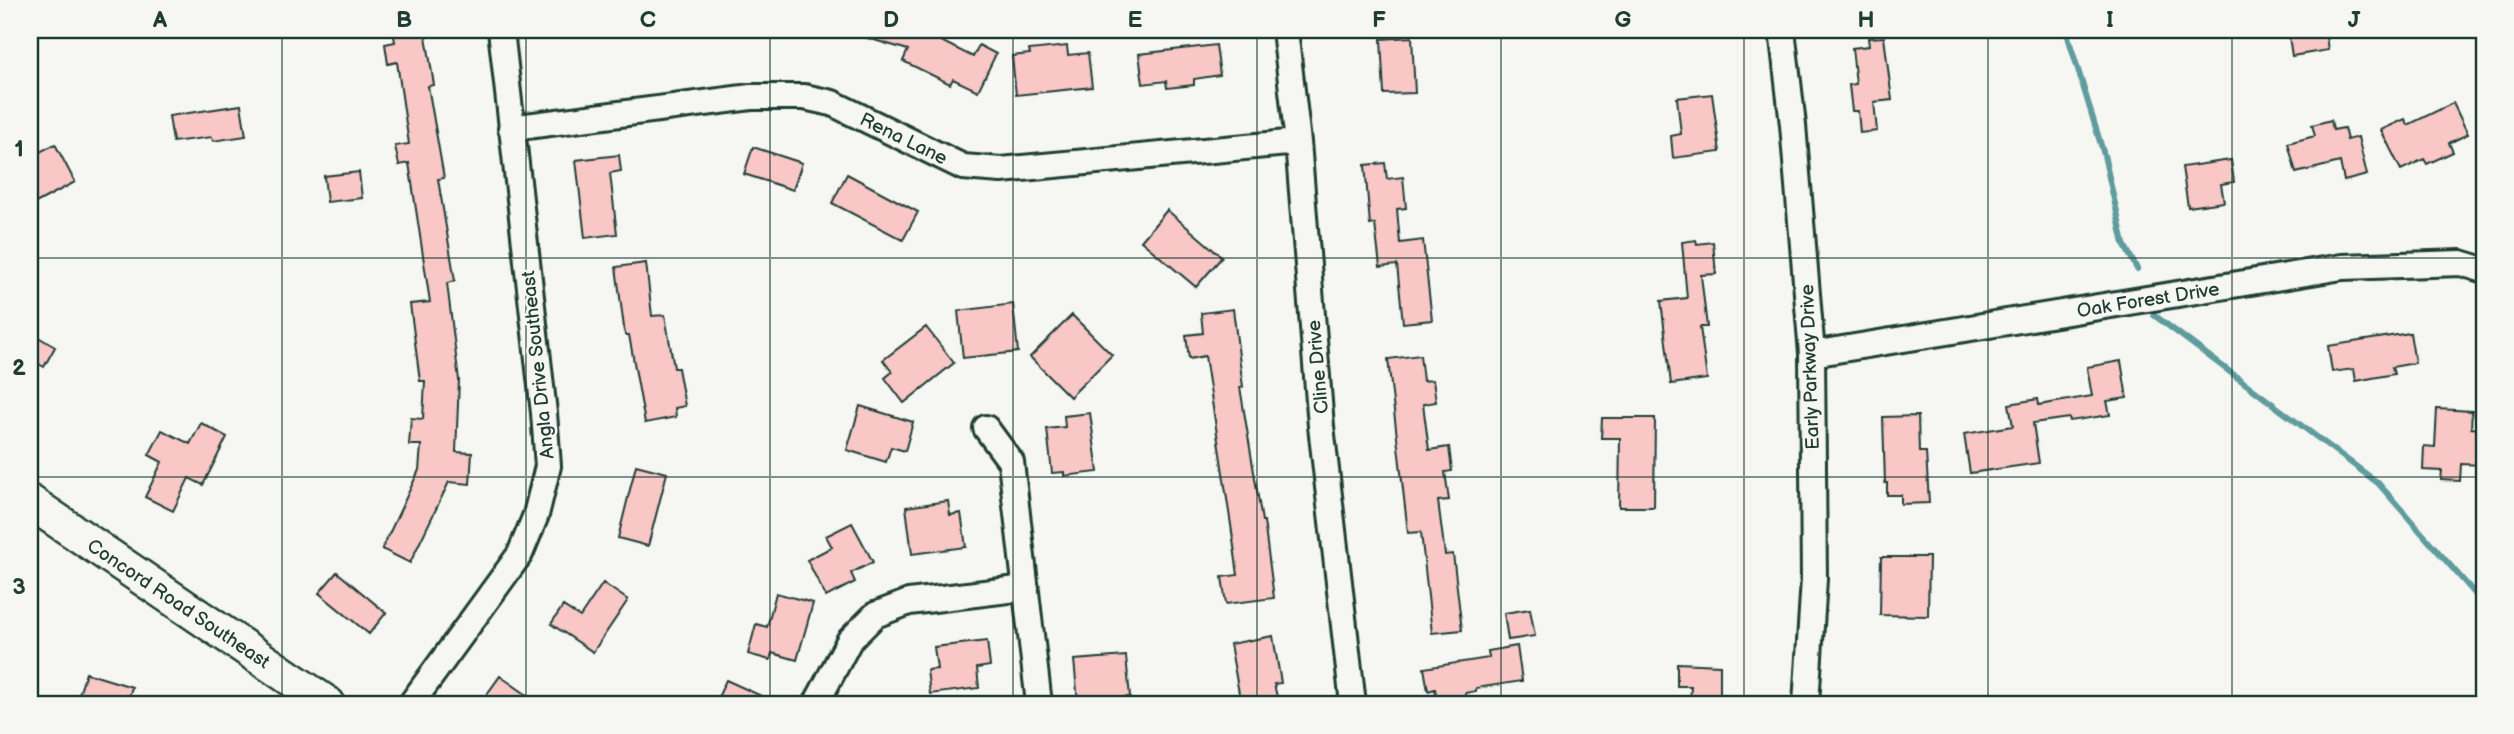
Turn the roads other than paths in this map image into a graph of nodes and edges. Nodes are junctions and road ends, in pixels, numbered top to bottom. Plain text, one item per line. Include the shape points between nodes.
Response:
1 (501, 30) edge
2 (1285, 30) edge
3 (1782, 30) edge
4 (511, 128) junction
5 (1298, 142) junction
6 (2484, 270) edge
7 (1812, 354) junction
8 (986, 428) dead end
9 (30, 502) edge
10 (1026, 588) junction
11 (328, 704) edge
12 (411, 704) edge
13 (816, 704) edge
14 (1039, 704) edge
15 (1353, 704) edge
16 (1806, 704) edge

1 - 4 street, Angla Drive Southeast
2 - 5 street, Cline Drive
3 - 7 street, Early Parkway Drive
4 - 5 street, Rena Lane via 751,97 804,97 832,103 963,167 1001,170
4 - 12 street, Angla Drive Southeast via 548,466 520,554
5 - 15 street, Cline Drive via 1321,426
6 - 7 street, Oak Forest Drive via 2461,263 2342,267
7 - 16 street, Early Parkway Drive via 1814,579
8 - 10 street via 1011,462
9 - 11 street, Concord Road Southeast
10 - 13 street via 909,602 875,615 849,641
10 - 14 street

